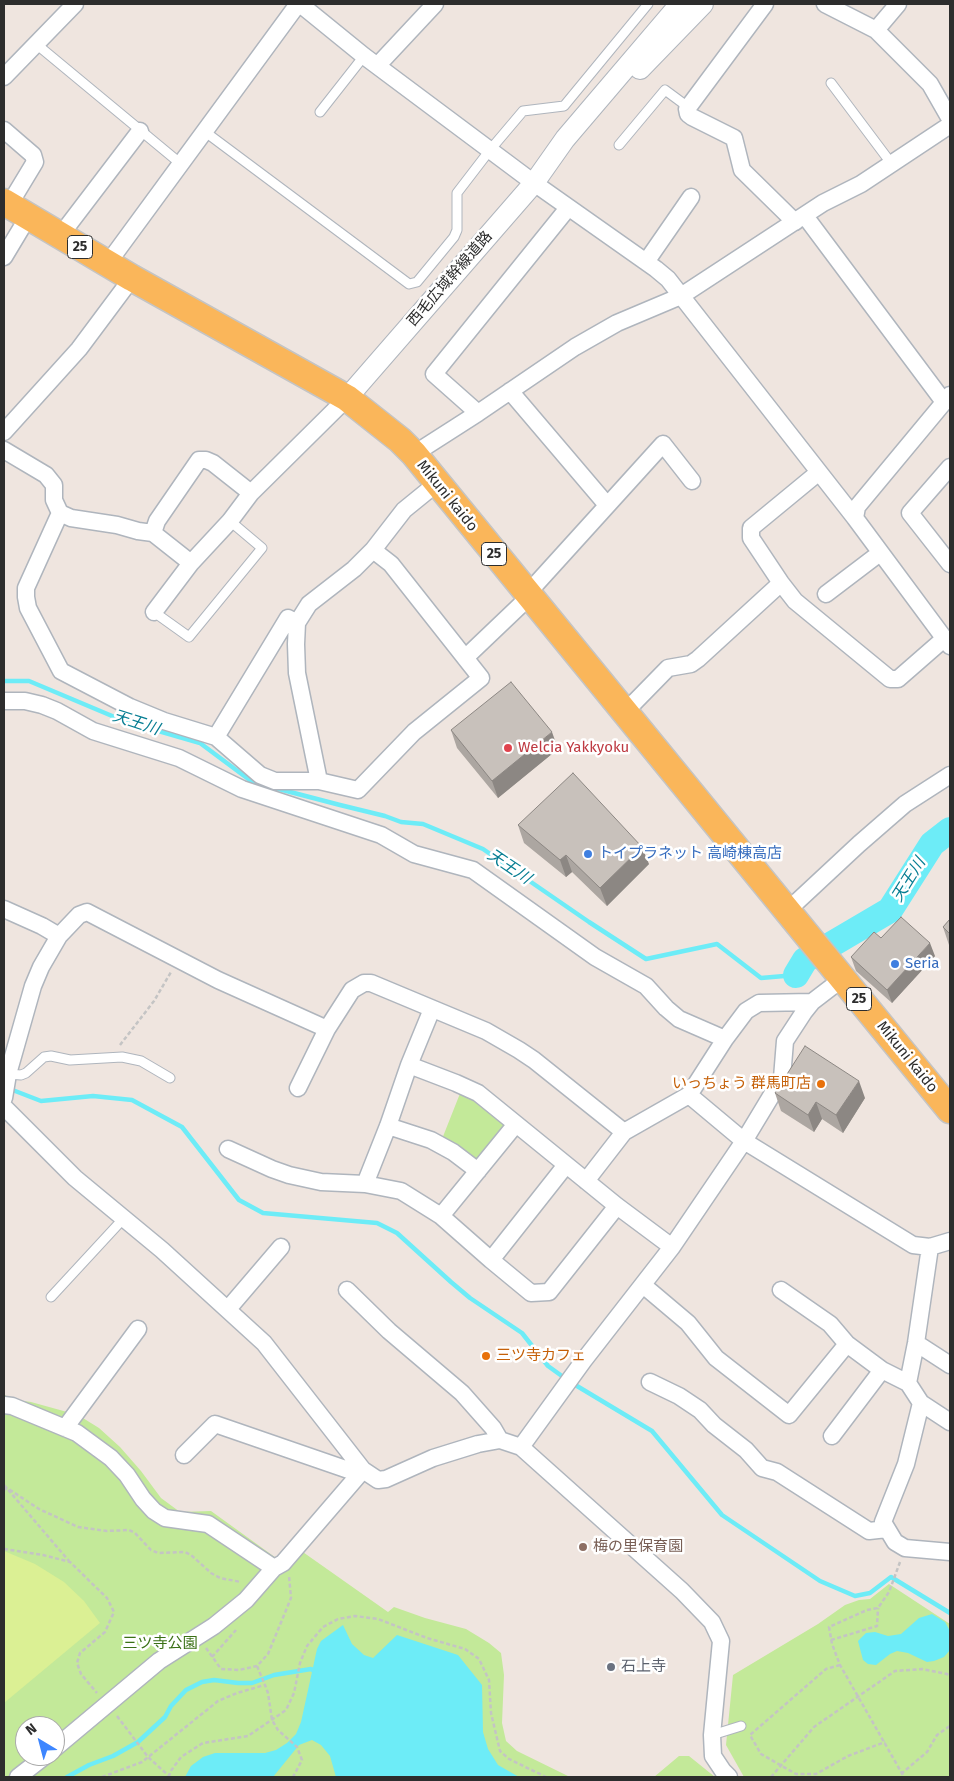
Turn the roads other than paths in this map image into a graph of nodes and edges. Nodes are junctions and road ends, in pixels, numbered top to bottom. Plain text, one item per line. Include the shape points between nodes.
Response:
1 (75, 4) edge
2 (299, 4) edge
3 (648, 4) edge
4 (680, 4) edge
5 (703, 4) edge
6 (765, 4) edge
7 (825, 4) edge
8 (898, 4) edge
9 (425, 7) edge
10 (876, 30) junction
11 (35, 44) junction
12 (364, 56) junction
13 (378, 65) junction
14 (4, 77) edge
15 (831, 83) dead end
16 (688, 107) junction
17 (320, 112) dead end
18 (950, 119) edge
19 (950, 125) edge
20 (4, 130) edge
21 (140, 130) junction
22 (204, 131) junction
23 (619, 145) dead end
24 (490, 150) junction
25 (551, 159) junction
26 (890, 163) junction
27 (181, 164) junction
28 (534, 183) junction
29 (691, 197) dead end
30 (13, 208) edge
31 (568, 208) junction
32 (800, 219) junction
33 (60, 236) junction
34 (4, 257) edge
35 (646, 262) junction
36 (108, 264) junction
37 (132, 278) junction
38 (681, 296) junction
39 (510, 391) junction
40 (347, 398) junction
41 (947, 398) edge
42 (478, 413) junction
43 (4, 432) edge
44 (4, 450) edge
45 (414, 454) junction
46 (950, 467) edge
47 (819, 472) junction
48 (692, 481) dead end
49 (436, 484) junction
50 (251, 493) junction
51 (607, 505) junction
52 (60, 513) junction
53 (854, 518) junction
54 (230, 521) junction
55 (153, 533) junction
56 (373, 550) junction
57 (880, 552) junction
58 (191, 563) junction
59 (950, 564) edge
60 (781, 583) junction
61 (826, 594) dead end
62 (528, 595) junction
63 (154, 612) joint
64 (297, 623) junction
65 (948, 642) edge
66 (466, 658) junction
67 (4, 701) edge
68 (624, 713) junction
69 (216, 737) junction
70 (950, 775) edge
71 (319, 781) junction
72 (4, 909) edge
73 (787, 912) junction
74 (59, 936) junction
75 (842, 979) junction
76 (812, 1002) junction
77 (432, 1009) junction
78 (327, 1030) junction
79 (725, 1039) junction
80 (409, 1065) junction
81 (6, 1073) edge
82 (170, 1078) dead end
83 (298, 1088) dead end
84 (688, 1095) junction
85 (4, 1098) edge
86 (4, 1107) edge
87 (950, 1110) edge
88 (516, 1124) junction
89 (388, 1126) junction
90 (624, 1132) junction
91 (744, 1141) junction
92 (228, 1149) dead end
93 (566, 1165) junction
94 (478, 1171) junction
95 (586, 1181) junction
96 (365, 1184) junction
97 (617, 1206) junction
98 (442, 1216) junction
99 (124, 1218) junction
100 (950, 1240) edge
101 (672, 1247) junction
102 (930, 1247) junction
103 (281, 1248) dead end
104 (491, 1260) junction
105 (643, 1284) junction
106 (347, 1290) dead end
107 (781, 1290) dead end
108 (51, 1297) dead end
109 (228, 1309) junction
110 (138, 1329) dead end
111 (916, 1343) junction
112 (847, 1344) junction
113 (950, 1365) edge
114 (882, 1370) junction
115 (650, 1382) dead end
116 (908, 1382) junction
117 (920, 1403) junction
118 (4, 1405) edge
119 (950, 1422) edge
120 (65, 1428) junction
121 (832, 1436) dead end
122 (500, 1440) junction
123 (521, 1447) junction
124 (184, 1455) dead end
125 (362, 1472) junction
126 (887, 1529) junction
127 (950, 1552) edge
128 (278, 1566) junction
129 (741, 1726) dead end
130 (712, 1735) junction
131 (65, 1740) edge
132 (32, 1766) edge
133 (18, 1777) edge
134 (729, 1777) edge

1 - 11 street
2 - 12 street
2 - 22 street
3 - 24 lane via 564,106 523,111
4 - 25 street, 西毛広域幹線道路 via 564,138
5 - 25 street, 西毛広域幹線道路
6 - 16 street
7 - 10 street
8 - 10 street
9 - 13 street
10 - 18 street via 930,84
11 - 14 street
11 - 21 lane
12 - 13 street
12 - 17 lane
13 - 24 street
15 - 26 lane
16 - 23 lane via 666,90
16 - 32 street via 686,109 692,118 734,138 742,170
19 - 26 street
20 - 30 street via 33,155 35,162
21 - 27 lane
21 - 33 street
22 - 24 lane via 408,284 417,282 454,237 457,230 457,193
22 - 27 street
24 - 28 street
25 - 28 street, 西毛広域幹線道路
26 - 32 street via 861,184
27 - 36 street
28 - 31 street
28 - 40 street, 西毛広域幹線道路
29 - 35 street
30 - 33 main road, Mikuni kaido / 25
30 - 34 street
31 - 35 street
31 - 42 street via 434,374
32 - 38 street
32 - 41 street
33 - 36 main road, Mikuni kaido / 25
35 - 38 street via 668,279
36 - 37 main road, Mikuni kaido / 25
37 - 40 main road, Mikuni kaido / 25
37 - 43 street via 79,349
38 - 39 street via 617,323
38 - 47 street
39 - 42 street
39 - 51 street
40 - 45 main road, Mikuni kaido / 25
40 - 50 street
41 - 53 street via 857,507
42 - 45 street
44 - 52 street via 46,475 54,485 54,500
45 - 49 main road, Mikuni kaido / 25
46 - 59 street via 910,513
47 - 53 street
47 - 60 street via 751,528 750,538
48 - 51 street via 663,444
49 - 56 street via 404,510
49 - 62 main road, Mikuni kaido / 25
50 - 54 street
50 - 55 street via 213,463 199,460 156,521
51 - 62 street
52 - 55 street via 71,518
52 - 69 street via 26,588 26,596 28,608 61,671 164,721
53 - 57 street
54 - 58 street
54 - 63 lane via 262,548 189,637
55 - 58 street
56 - 64 street via 309,604
56 - 66 street via 391,564
57 - 61 street
57 - 65 street
58 - 63 street
60 - 65 street via 795,601 890,679 898,679
60 - 68 street via 698,659 691,664 668,668
62 - 66 street
62 - 68 main road, Mikuni kaido / 25
64 - 69 street via 288,618
64 - 71 street via 297,673
66 - 71 street via 481,678 414,732 358,790
67 - 79 street via 42,705 93,731 179,758 242,789 381,835 414,854 473,870 595,957 646,986 680,1019
68 - 73 main road, Mikuni kaido / 25
69 - 71 street via 260,775 275,781
70 - 73 street via 905,804
72 - 74 street
73 - 75 main road, Mikuni kaido / 25
74 - 78 street via 79,915 87,912 218,980
74 - 81 street via 33,986
75 - 76 street
75 - 87 main road, Mikuni kaido / 25
76 - 79 street via 758,1003 746,1011
76 - 91 street via 785,1041 782,1078
77 - 78 street via 364,983 352,990
77 - 80 street
77 - 90 street via 486,1031 519,1050
78 - 83 street
79 - 84 street
80 - 88 street via 478,1093
80 - 89 street
81 - 82 lane via 21,1075 44,1057 51,1056 70,1060 122,1057 141,1062
81 - 85 street
84 - 90 street
84 - 91 street
86 - 99 street via 75,1178
88 - 93 street
88 - 94 street
89 - 94 street via 438,1144
89 - 96 street
90 - 95 street
91 - 101 street
91 - 102 street via 913,1246
92 - 96 street via 289,1174 321,1182
93 - 95 street
93 - 104 street
94 - 98 street
95 - 97 street
96 - 98 street via 401,1190
97 - 101 street
97 - 104 street via 549,1292 531,1293
98 - 104 street
99 - 108 lane
99 - 109 street
100 - 102 street
101 - 105 street
102 - 111 street
103 - 109 street
105 - 112 street via 688,1323 716,1358 789,1415
105 - 123 street
106 - 122 street via 389,1331 462,1393
107 - 112 street via 830,1324
109 - 125 street via 264,1342
110 - 120 street
111 - 113 street
111 - 116 street
112 - 114 street
114 - 116 street
114 - 121 street
115 - 126 street via 700,1410 762,1468 777,1472 869,1531
116 - 117 street
117 - 119 street
117 - 126 street via 906,1464 883,1522
118 - 120 street
120 - 128 street via 111,1458 154,1511 165,1518 208,1524
122 - 123 street
122 - 125 street via 433,1458 386,1479 378,1480
123 - 130 street via 682,1591 712,1622 721,1641
124 - 125 street via 215,1424
125 - 128 street
126 - 127 street via 894,1542 905,1548
128 - 131 street via 229,1615 158,1661
129 - 130 lane
130 - 134 street via 713,1756
132 - 133 street

